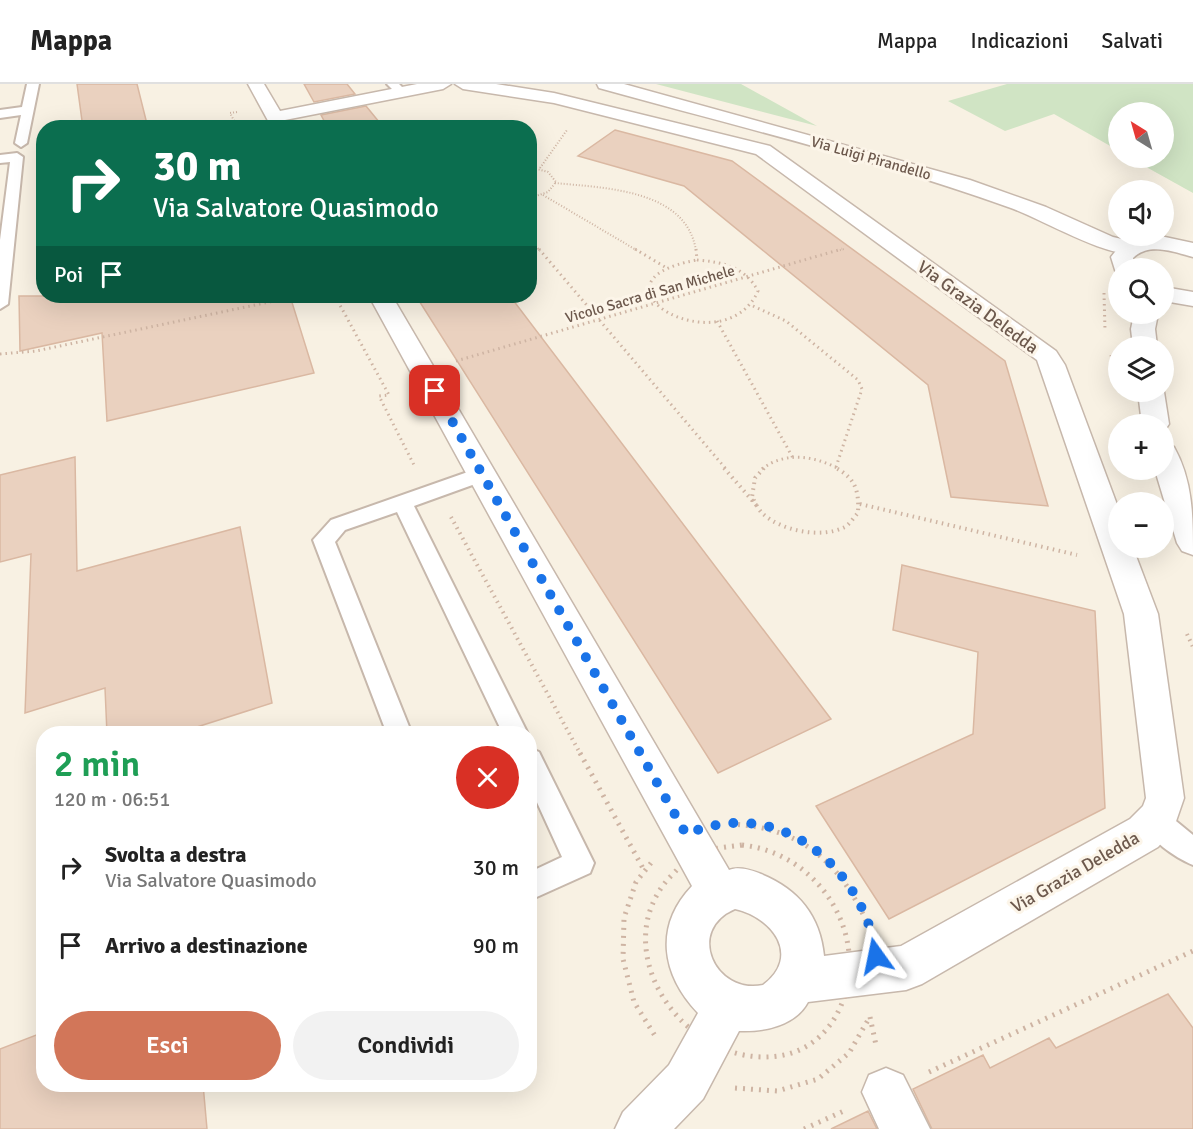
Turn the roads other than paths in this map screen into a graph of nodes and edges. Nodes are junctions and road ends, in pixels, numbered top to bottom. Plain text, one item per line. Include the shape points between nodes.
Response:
1 (33, 84) edge
2 (256, 84) edge
3 (443, 84) edge
4 (463, 84) edge
5 (605, 84) edge
6 (397, 88) edge
7 (28, 110) junction
8 (0, 114) edge
9 (277, 120) edge
10 (285, 120) edge
11 (21, 143) dead end
12 (0, 159) edge
13 (1193, 250) edge
14 (1128, 258) edge
15 (1174, 296) edge
16 (1193, 299) edge
17 (0, 303) edge
18 (384, 303) edge
19 (482, 474) junction
20 (1172, 480) edge
21 (402, 502) junction
22 (1193, 543) edge
23 (397, 726) edge
24 (512, 726) edge
25 (537, 774) edge
26 (1155, 821) junction
27 (1193, 851) edge
28 (537, 883) edge
29 (718, 891) junction
30 (798, 981) junction
31 (709, 1040) junction
32 (640, 1129) edge

1 - 7 lane
2 - 9 street
3 - 6 street
4 - 26 street, Via Grazia Deledda via 554,98 754,146 1047,356 1141,614 1165,798
5 - 14 street, Via Luigi Pirandello via 963,184 1039,211 1106,242
6 - 10 street
7 - 8 lane
7 - 11 lane
12 - 17 lane via 17,157
13 - 14 street via 1156,243
15 - 16 street
18 - 19 street
19 - 21 lane
19 - 29 street
20 - 22 street
21 - 23 lane via 338,525 324,540
21 - 24 lane
25 - 28 lane via 580,863
26 - 27 lane
26 - 30 street, Via Grazia Deledda via 1144,833 906,968
29 - 30 street via 752,890 770,897 784,909 801,942 803,962
29 - 31 street via 692,917 686,935 688,956 696,976 710,994
30 - 31 street via 786,996 769,1007 749,1010
31 - 32 street via 686,1082

